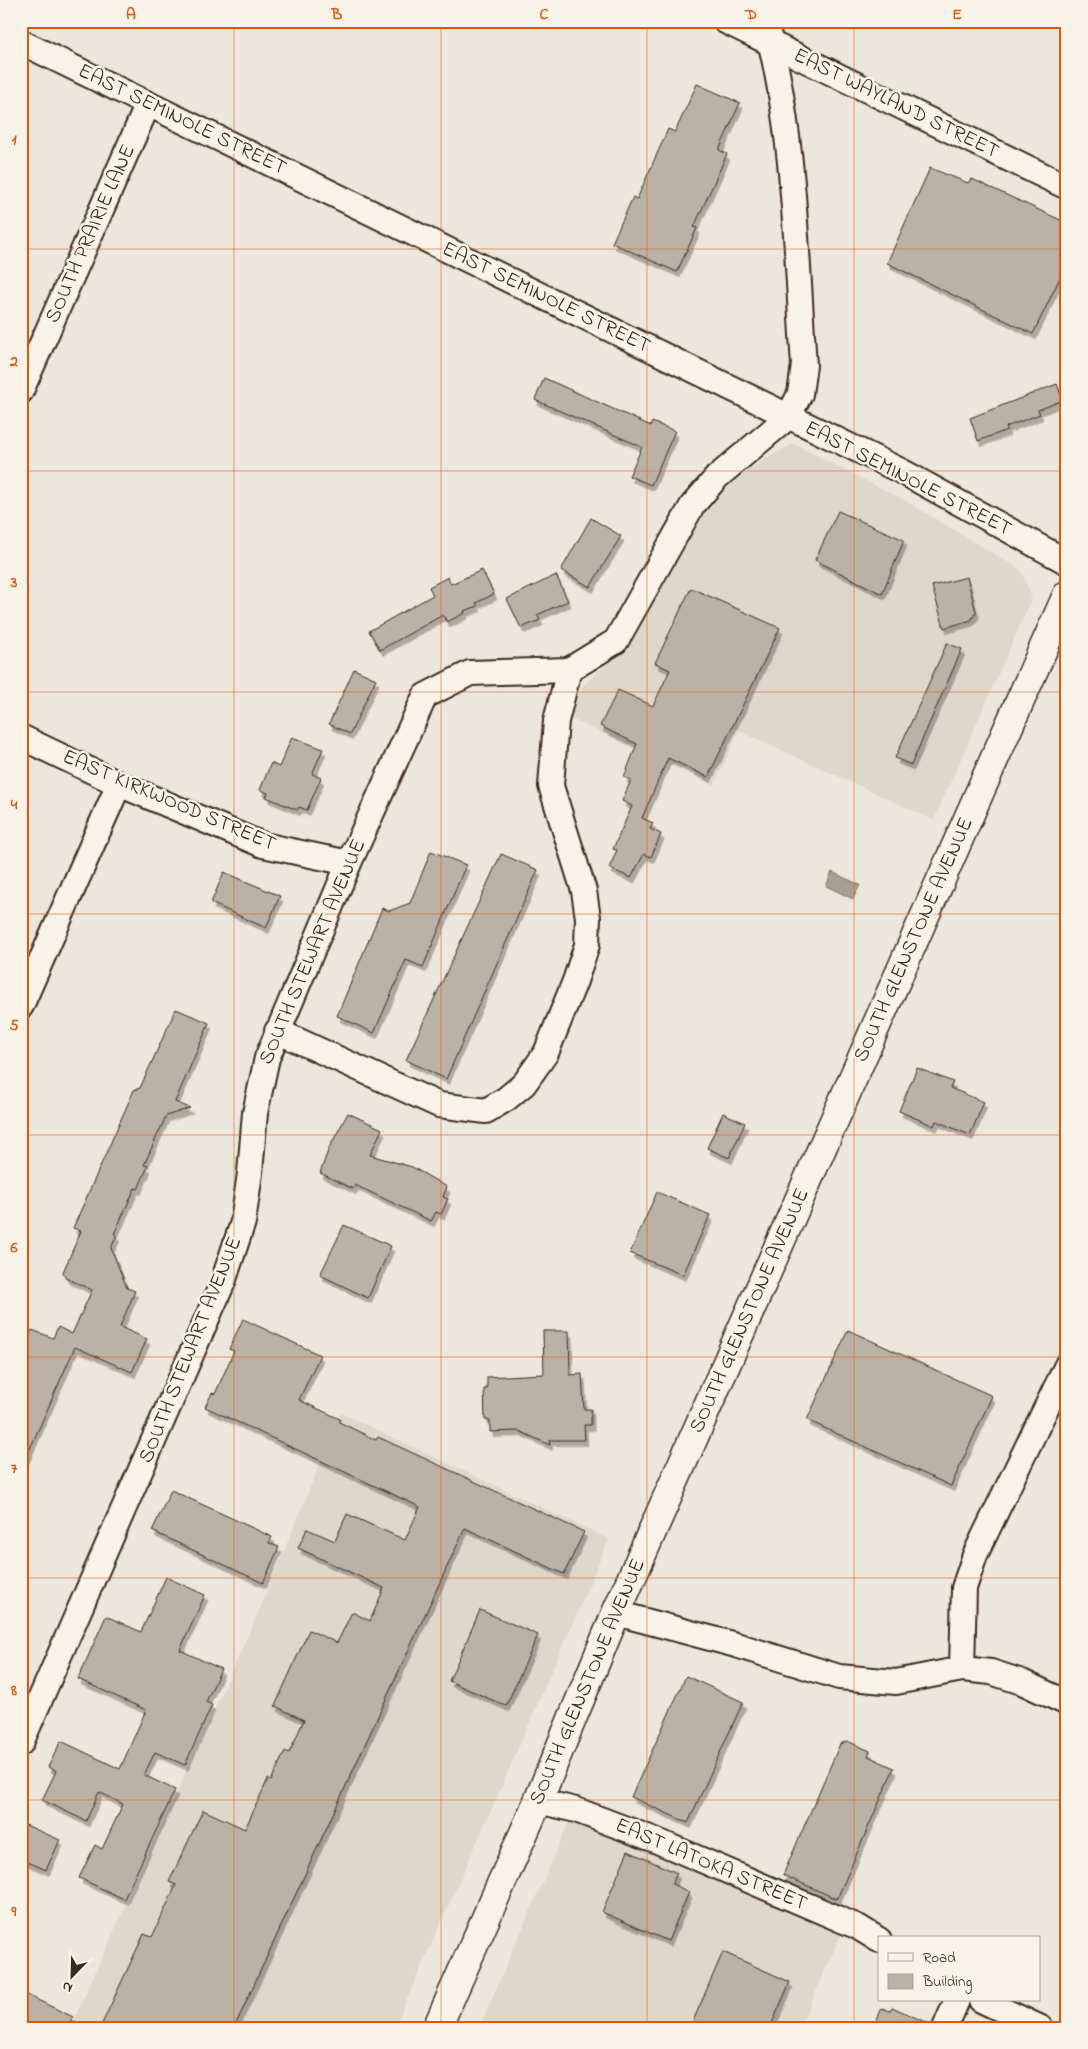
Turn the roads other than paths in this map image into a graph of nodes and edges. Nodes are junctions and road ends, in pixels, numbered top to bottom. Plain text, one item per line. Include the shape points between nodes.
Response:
1 (725, 21) edge
2 (768, 32) edge
3 (21, 42) edge
4 (148, 104) junction
5 (1067, 187) edge
6 (21, 391) edge
7 (788, 417) junction
8 (1067, 562) edge
9 (1067, 595) edge
10 (569, 670) junction
11 (21, 737) edge
12 (119, 784) junction
13 (349, 863) junction
14 (21, 1006) edge
15 (277, 1031) junction
16 (1067, 1365) edge
17 (616, 1613) junction
18 (962, 1669) junction
19 (1067, 1702) edge
20 (21, 1743) edge
21 (538, 1801) junction
22 (878, 1939) edge
23 (956, 2002) edge
24 (985, 2002) edge
25 (437, 2028) edge
26 (945, 2028) edge
27 (1041, 2028) edge

1 - 2 street, EAST WAYLAND STREET
2 - 5 street, EAST WAYLAND STREET
2 - 7 street via 788,143 804,365 800,394
3 - 4 street, EAST SEMINOLE STREET
4 - 6 street, SOUTH PRAIRIE LANE
4 - 7 street, EAST SEMINOLE STREET
7 - 8 street, EAST SEMINOLE STREET via 950,497
7 - 10 street via 717,477 692,506 616,641
9 - 17 main road, SOUTH GLENSTONE AVENUE
10 - 13 street, SOUTH STEWART AVENUE via 470,673 425,696
10 - 15 street via 556,721 551,786 584,891 588,918 586,945 546,1053 524,1084 486,1111 439,1105
11 - 12 street, EAST KIRKWOOD STREET
12 - 13 street, EAST KIRKWOOD STREET via 263,845
12 - 14 street
13 - 15 street, SOUTH STEWART AVENUE
15 - 20 street, SOUTH STEWART AVENUE via 260,1084 247,1197 234,1255
16 - 18 street via 975,1555 964,1588
17 - 18 street via 839,1677 896,1682
17 - 21 main road, SOUTH GLENSTONE AVENUE
18 - 19 street via 991,1672
21 - 22 street, EAST LATOKA STREET via 576,1810 655,1840 858,1927
21 - 25 main road, SOUTH GLENSTONE AVENUE
23 - 26 street
24 - 27 street

